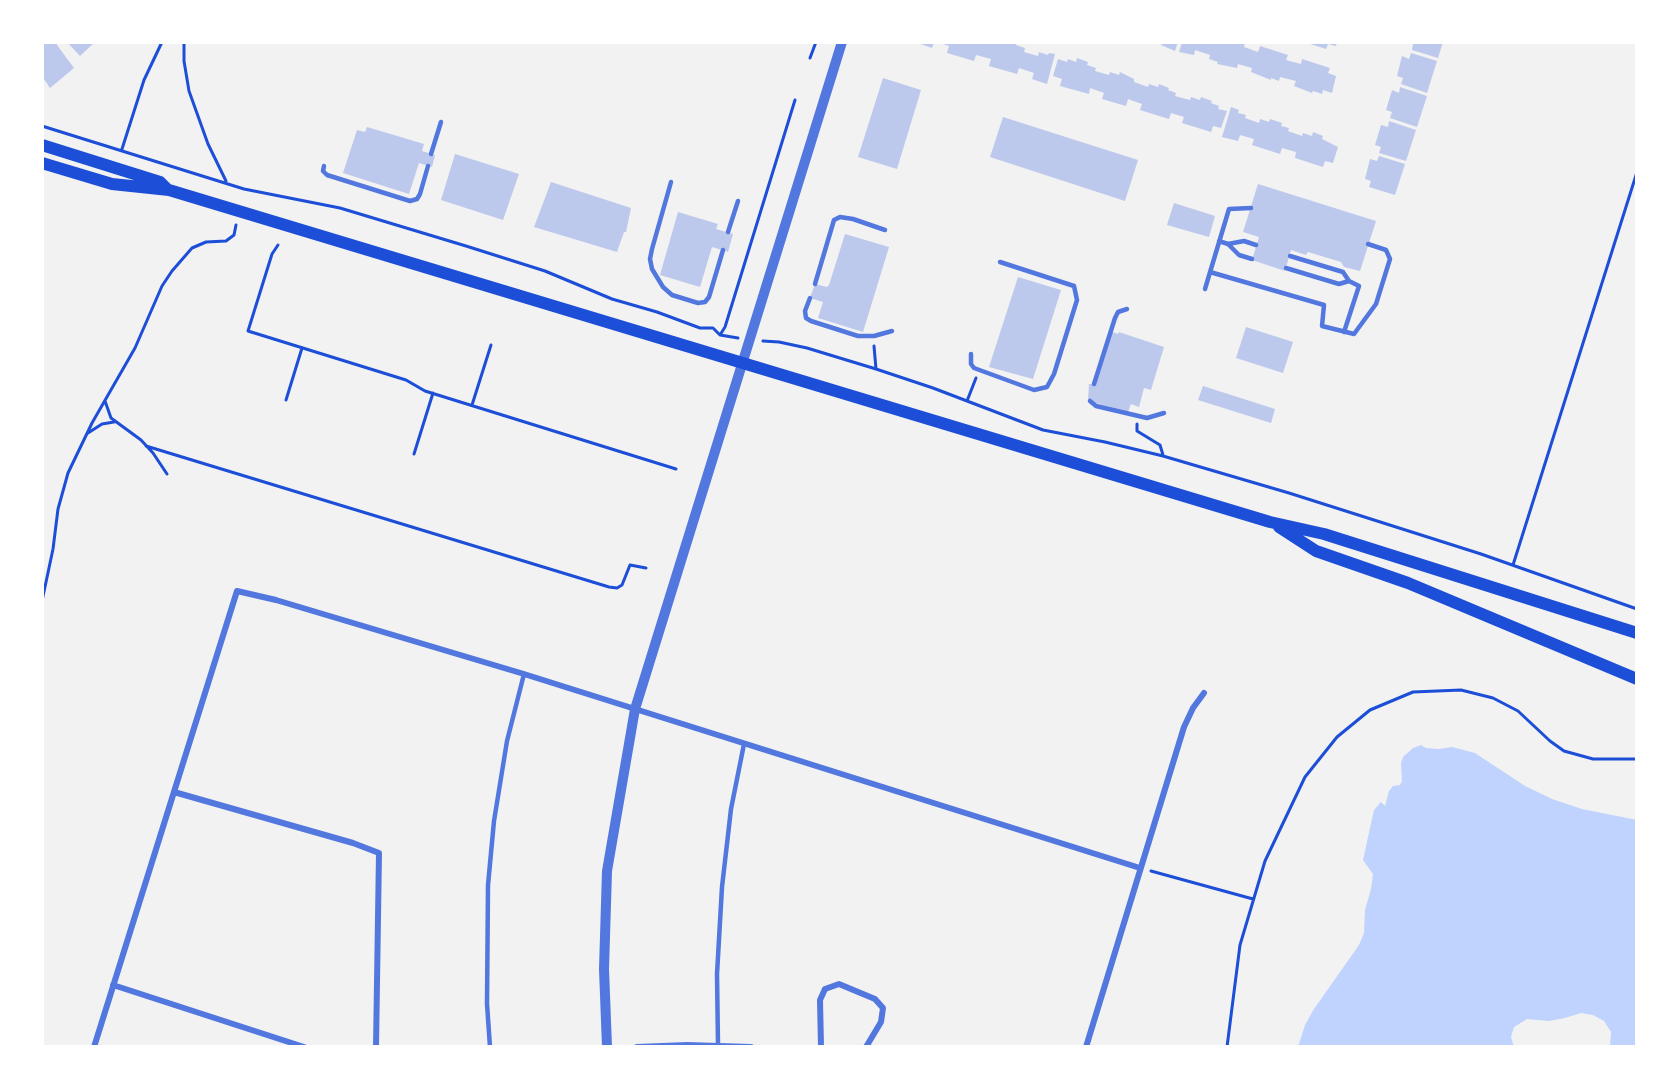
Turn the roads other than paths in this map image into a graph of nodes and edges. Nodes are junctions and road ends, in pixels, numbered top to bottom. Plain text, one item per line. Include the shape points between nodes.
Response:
1 (842, 42) edge
2 (441, 122) dead end
3 (42, 146) edge
4 (431, 154) dead end
5 (42, 163) edge
6 (428, 165) dead end
7 (324, 166) dead end
8 (671, 182) dead end
9 (169, 190) junction
10 (738, 201) dead end
11 (1251, 208) dead end
12 (885, 230) dead end
13 (728, 232) dead end
14 (1220, 241) junction
15 (1228, 244) junction
16 (1368, 244) dead end
17 (1256, 245) dead end
18 (723, 250) dead end
19 (1290, 256) dead end
20 (1252, 259) dead end
21 (1000, 262) dead end
22 (1286, 268) dead end
23 (1210, 272) junction
24 (1349, 281) junction
25 (815, 284) dead end
26 (1205, 289) dead end
27 (810, 298) dead end
28 (1127, 309) dead end
29 (892, 331) dead end
30 (1344, 332) junction
31 (970, 354) dead end
32 (742, 363) junction
33 (1094, 384) dead end
34 (1090, 401) dead end
35 (1164, 413) dead end
36 (1270, 522) junction
37 (1637, 633) edge
38 (524, 674) junction
39 (1637, 678) edge
40 (1204, 693) dead end
41 (634, 709) junction
42 (744, 744) junction
43 (174, 792) junction
44 (1140, 868) junction
45 (113, 985) junction
46 (718, 1045) junction
47 (94, 1047) edge
48 (304, 1047) edge
49 (376, 1047) edge
50 (490, 1047) edge
51 (607, 1047) edge
52 (637, 1047) edge
53 (751, 1047) edge
54 (821, 1047) edge
55 (866, 1047) edge
56 (1086, 1047) edge

1 - 32 street
2 - 4 lane
3 - 9 main road via 160,182
5 - 9 main road via 112,184
6 - 7 lane via 420,194 410,201 327,175
8 - 18 lane via 650,259 663,287 672,295 705,302
9 - 32 main road
10 - 13 lane
11 - 14 lane via 1229,209
12 - 25 lane via 846,218 834,220
14 - 15 lane
14 - 23 lane
15 - 17 lane
15 - 20 lane via 1239,255
16 - 30 lane via 1386,250 1390,260 1376,304 1354,334
19 - 24 lane via 1343,272
21 - 31 lane via 1074,286 1077,292 1054,374 1047,387 1034,390 979,370 971,364
22 - 24 lane via 1339,284
23 - 26 lane
23 - 30 lane via 1324,305 1322,326
24 - 30 lane via 1359,286
27 - 29 lane via 806,318 858,336
28 - 33 lane via 1115,318
32 - 36 main road
32 - 41 street
34 - 35 lane via 1139,417
36 - 37 main road via 1324,534
36 - 39 main road via 1316,551 1408,583
38 - 41 street
38 - 43 street via 237,591
38 - 50 lane via 507,741 488,885
40 - 44 street via 1184,728
41 - 42 street
41 - 51 street via 607,871
42 - 44 street
42 - 46 lane via 722,887
43 - 45 street
43 - 49 street via 379,853
44 - 56 street
45 - 47 street
45 - 48 street
46 - 52 street
46 - 53 street
54 - 55 street via 820,1000 825,989 838,984 875,999 883,1008 881,1022

